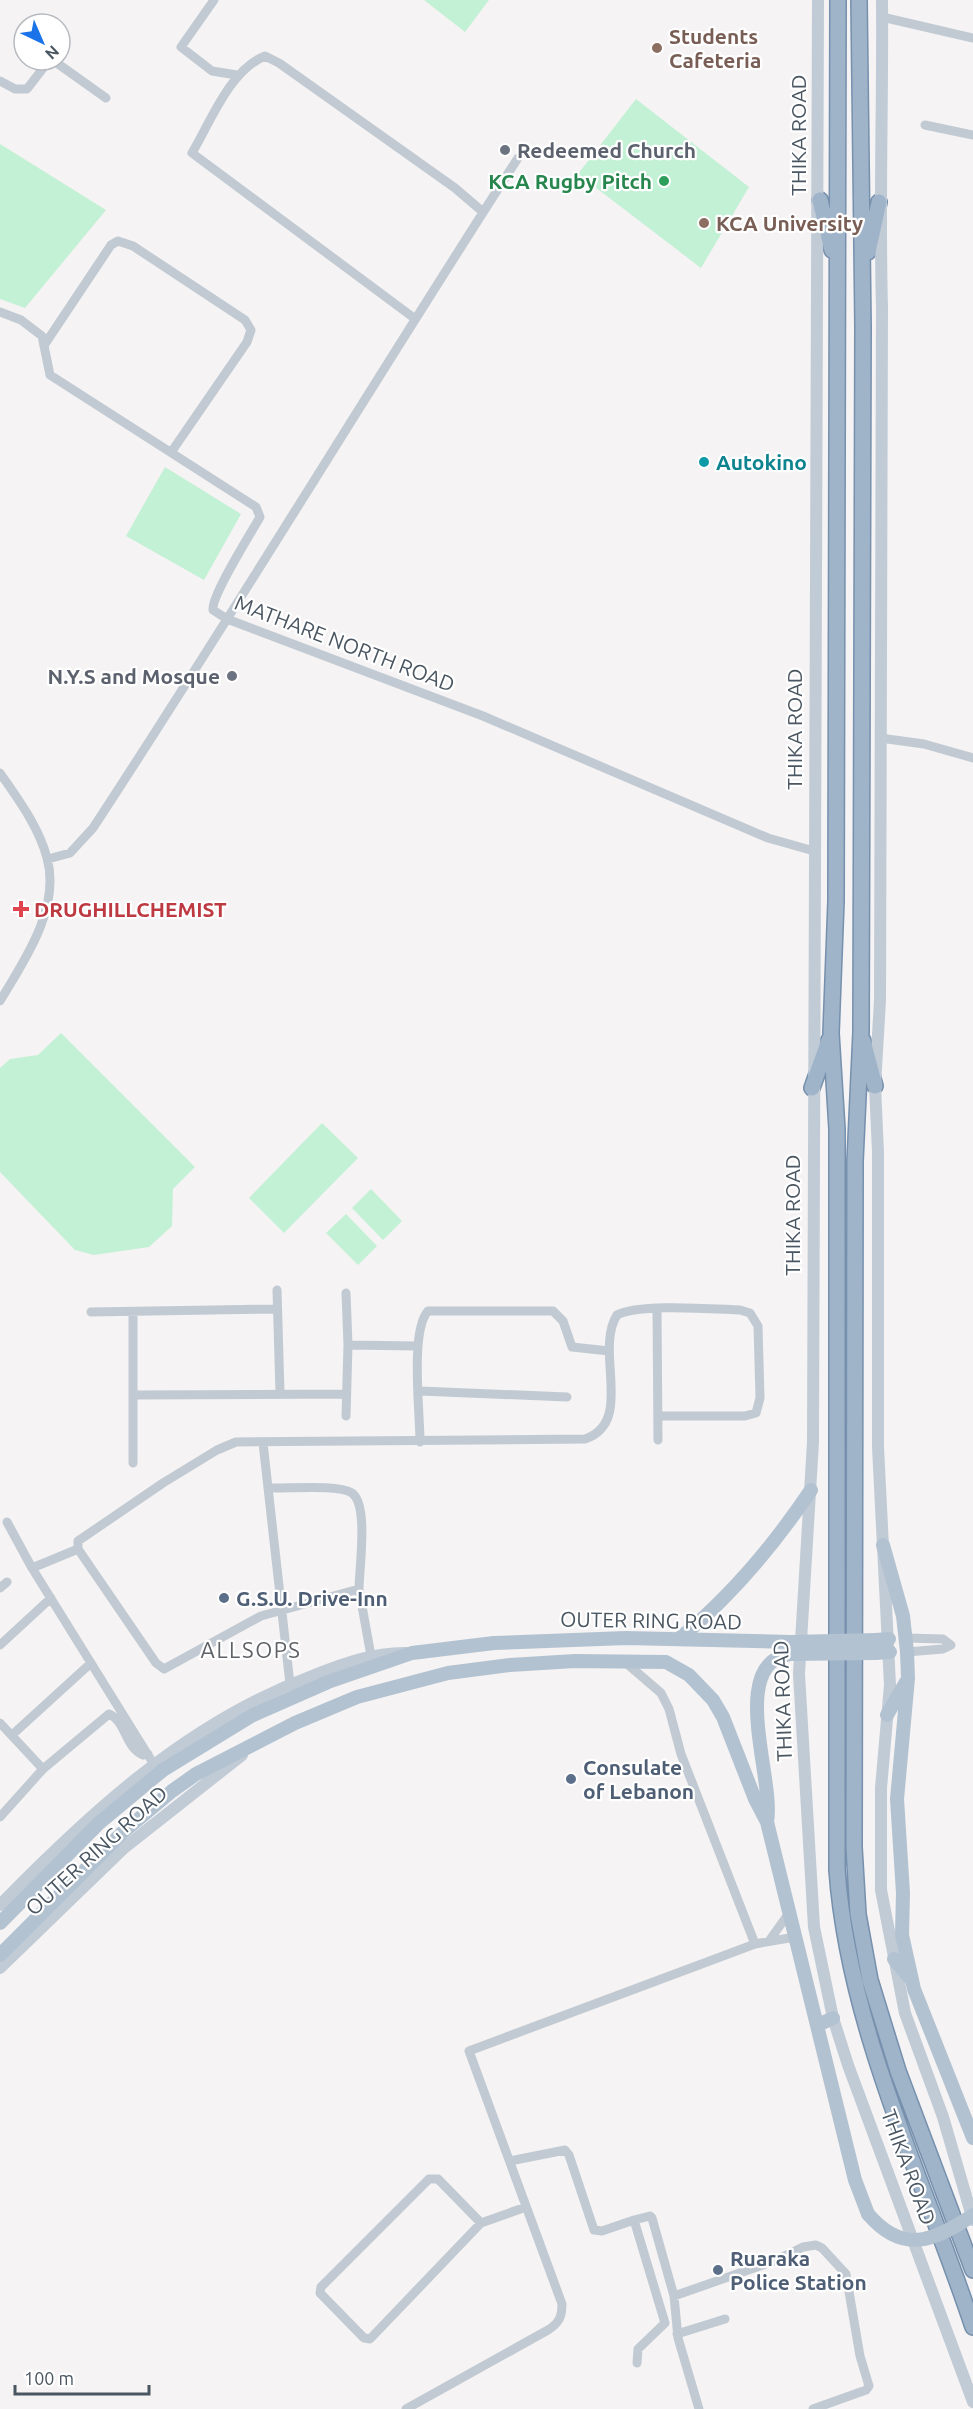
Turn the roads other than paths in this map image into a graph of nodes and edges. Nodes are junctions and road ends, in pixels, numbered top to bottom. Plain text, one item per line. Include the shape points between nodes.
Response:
1 (214, 0) edge
2 (818, 0) edge
3 (838, 0) edge
4 (859, 0) edge
5 (882, 0) edge
6 (882, 17) junction
7 (973, 38) edge
8 (237, 75) junction
9 (0, 81) edge
10 (106, 98) dead end
11 (925, 125) dead end
12 (973, 135) edge
13 (518, 159) dead end
14 (819, 200) junction
15 (879, 202) junction
16 (483, 212) junction
17 (837, 270) junction
18 (863, 278) junction
19 (0, 312) edge
20 (414, 318) junction
21 (45, 344) junction
22 (172, 451) junction
23 (227, 619) junction
24 (880, 738) junction
25 (973, 758) edge
26 (0, 773) edge
27 (814, 850) junction
28 (48, 859) junction
29 (0, 1000) edge
30 (861, 1032) junction
31 (831, 1033) junction
32 (875, 1086) junction
33 (812, 1088) junction
34 (277, 1290) dead end
35 (346, 1293) dead end
36 (276, 1309) junction
37 (657, 1309) junction
38 (91, 1312) dead end
39 (133, 1312) junction
40 (348, 1345) junction
41 (417, 1346) junction
42 (609, 1351) junction
43 (420, 1391) junction
44 (280, 1393) junction
45 (346, 1394) junction
46 (133, 1395) junction
47 (567, 1396) dead end
48 (346, 1416) dead end
49 (658, 1416) junction
50 (658, 1440) dead end
51 (420, 1442) junction
52 (263, 1443) junction
53 (133, 1463) dead end
54 (268, 1488) junction
55 (811, 1490) junction
56 (7, 1522) dead end
57 (883, 1545) junction
58 (78, 1549) junction
59 (32, 1568) junction
60 (359, 1589) junction
61 (51, 1598) junction
62 (280, 1610) junction
63 (680, 1638) junction
64 (0, 1645) edge
65 (883, 1646) junction
66 (790, 1648) junction
67 (412, 1653) junction
68 (371, 1656) junction
69 (623, 1661) junction
70 (91, 1663) junction
71 (908, 1678) junction
72 (290, 1683) junction
73 (887, 1715) junction
74 (0, 1722) edge
75 (12, 1735) junction
76 (252, 1746) junction
77 (151, 1759) junction
78 (43, 1769) junction
79 (0, 1816) edge
80 (767, 1822) junction
81 (0, 1905) edge
82 (789, 1914) junction
83 (0, 1923) edge
84 (795, 1937) junction
85 (769, 1941) junction
86 (755, 1944) junction
87 (0, 1954) edge
88 (894, 1959) junction
89 (0, 1968) edge
90 (912, 1979) junction
91 (833, 2018) junction
92 (818, 2025) junction
93 (973, 2138) edge
94 (510, 2162) junction
95 (526, 2207) junction
96 (973, 2215) edge
97 (634, 2220) junction
98 (973, 2220) edge
99 (481, 2223) junction
100 (973, 2270) edge
101 (674, 2296) junction
102 (725, 2319) dead end
103 (670, 2322) junction
104 (973, 2327) edge
105 (677, 2334) junction
106 (637, 2363) dead end
107 (973, 2402) edge
108 (406, 2409) edge
109 (699, 2409) edge
110 (813, 2409) edge

1 - 8 street via 181,47 212,71
2 - 14 main road, THIKA ROAD
3 - 17 highway, THIKA ROAD
4 - 18 highway, THIKA ROAD
5 - 6 main road, THIKA ROAD
6 - 7 street
6 - 15 main road, THIKA ROAD
8 - 16 street via 249,62 265,56 279,63
8 - 20 street via 192,153
9 - 10 street via 15,89 27,89 44,67 54,61
11 - 12 street
13 - 16 street
14 - 17 highway
14 - 27 main road, THIKA ROAD
15 - 18 highway
15 - 24 main road, THIKA ROAD
16 - 20 street
17 - 31 highway, THIKA ROAD via 836,901
18 - 30 highway, THIKA ROAD
19 - 21 street via 28,325 42,336
20 - 23 street
21 - 22 street, MATHARE NORTH ROAD via 50,375
21 - 22 street via 111,245 118,241 133,246 245,320 251,330 247,342
22 - 23 street, MATHARE NORTH ROAD via 259,512 260,517 212,604 213,610
23 - 27 street, MATHARE NORTH ROAD via 483,716 759,834
23 - 28 street via 93,828 70,853
24 - 25 street via 924,744
24 - 32 main road, THIKA ROAD via 880,1000
26 - 28 street via 35,829
27 - 33 main road, THIKA ROAD
28 - 29 street via 42,925
30 - 32 highway
30 - 100 highway, THIKA ROAD via 855,1161 853,1691 858,1914 870,1980 892,2051
31 - 33 highway
31 - 104 highway, THIKA ROAD via 837,1129 836,1816 842,1929 878,2066
32 - 57 main road, THIKA ROAD via 879,1164 878,1447
33 - 55 main road, THIKA ROAD
34 - 36 street
35 - 40 street
36 - 39 street
36 - 44 street
37 - 42 street via 617,1315
37 - 49 street
37 - 49 street via 750,1313 758,1326 760,1398 753,1415
38 - 39 street
39 - 46 street
40 - 41 street
40 - 45 street
41 - 42 street via 421,1321 428,1311 546,1310 560,1317 572,1347
41 - 43 street
42 - 51 street via 610,1418 593,1437
43 - 47 street
43 - 51 street
44 - 45 street
44 - 46 street
45 - 48 street
46 - 53 street
49 - 50 street
51 - 52 street
52 - 54 street
52 - 58 street via 236,1442 217,1450 82,1536
54 - 60 street via 338,1489 354,1494 362,1515
54 - 62 street
55 - 63 main road via 725,1599
55 - 91 main road, THIKA ROAD via 800,1674 814,1927
56 - 59 street
57 - 65 main road, THIKA ROAD
57 - 71 main road via 903,1616
58 - 59 street
58 - 62 street via 156,1663 164,1669 218,1638
59 - 61 street
60 - 62 street
60 - 68 street
61 - 64 street
61 - 70 street
62 - 72 street
63 - 66 main road, OUTER RING ROAD
63 - 67 main road, OUTER RING ROAD via 515,1642
65 - 66 main road, OUTER RING ROAD, bridge
65 - 73 main road, THIKA ROAD
66 - 80 main road, OUTER RING ROAD via 764,1669 758,1683 769,1794
67 - 68 main road, OUTER RING ROAD
67 - 83 main road, OUTER RING ROAD via 293,1696 194,1750 99,1823
68 - 72 main road, OUTER RING ROAD
69 - 76 main road, OUTER RING ROAD via 510,1665 417,1679 357,1697
69 - 80 main road, OUTER RING ROAD via 666,1662 703,1688 723,1717 754,1799
69 - 86 street via 661,1693 669,1709 674,1732
70 - 75 street
70 - 77 street
71 - 73 main road
71 - 90 main road via 897,1799 902,1935
72 - 77 main road, OUTER RING ROAD via 221,1717
73 - 88 main road, THIKA ROAD via 880,1866
74 - 75 street
75 - 78 street
76 - 87 main road, OUTER RING ROAD via 220,1760 171,1791 96,1857
76 - 89 main road, OUTER RING ROAD via 124,1848
77 - 78 street via 133,1749 110,1714
77 - 81 main road, OUTER RING ROAD
78 - 79 street
80 - 82 main road
82 - 84 main road
82 - 85 street
84 - 85 street
84 - 92 main road
85 - 86 street
86 - 94 street via 470,2051
88 - 90 main road
88 - 98 main road, THIKA ROAD via 905,2013 944,2117
90 - 93 main road via 935,2048
91 - 92 main road
91 - 107 main road, THIKA ROAD
92 - 96 main road, bridge via 855,2180 868,2214 893,2237 908,2241 947,2232
94 - 95 street
94 - 97 street via 565,2150 594,2229 602,2231
95 - 99 street
95 - 108 street via 562,2304 560,2319 548,2330
97 - 101 street via 651,2216
97 - 103 street
99 - 99 street via 370,2339 364,2338 320,2293 321,2287 429,2179 438,2179
101 - 103 street
101 - 110 street via 803,2247 816,2245 827,2252 846,2274 869,2386
102 - 105 street
103 - 105 street
103 - 106 street via 638,2349
105 - 109 street

